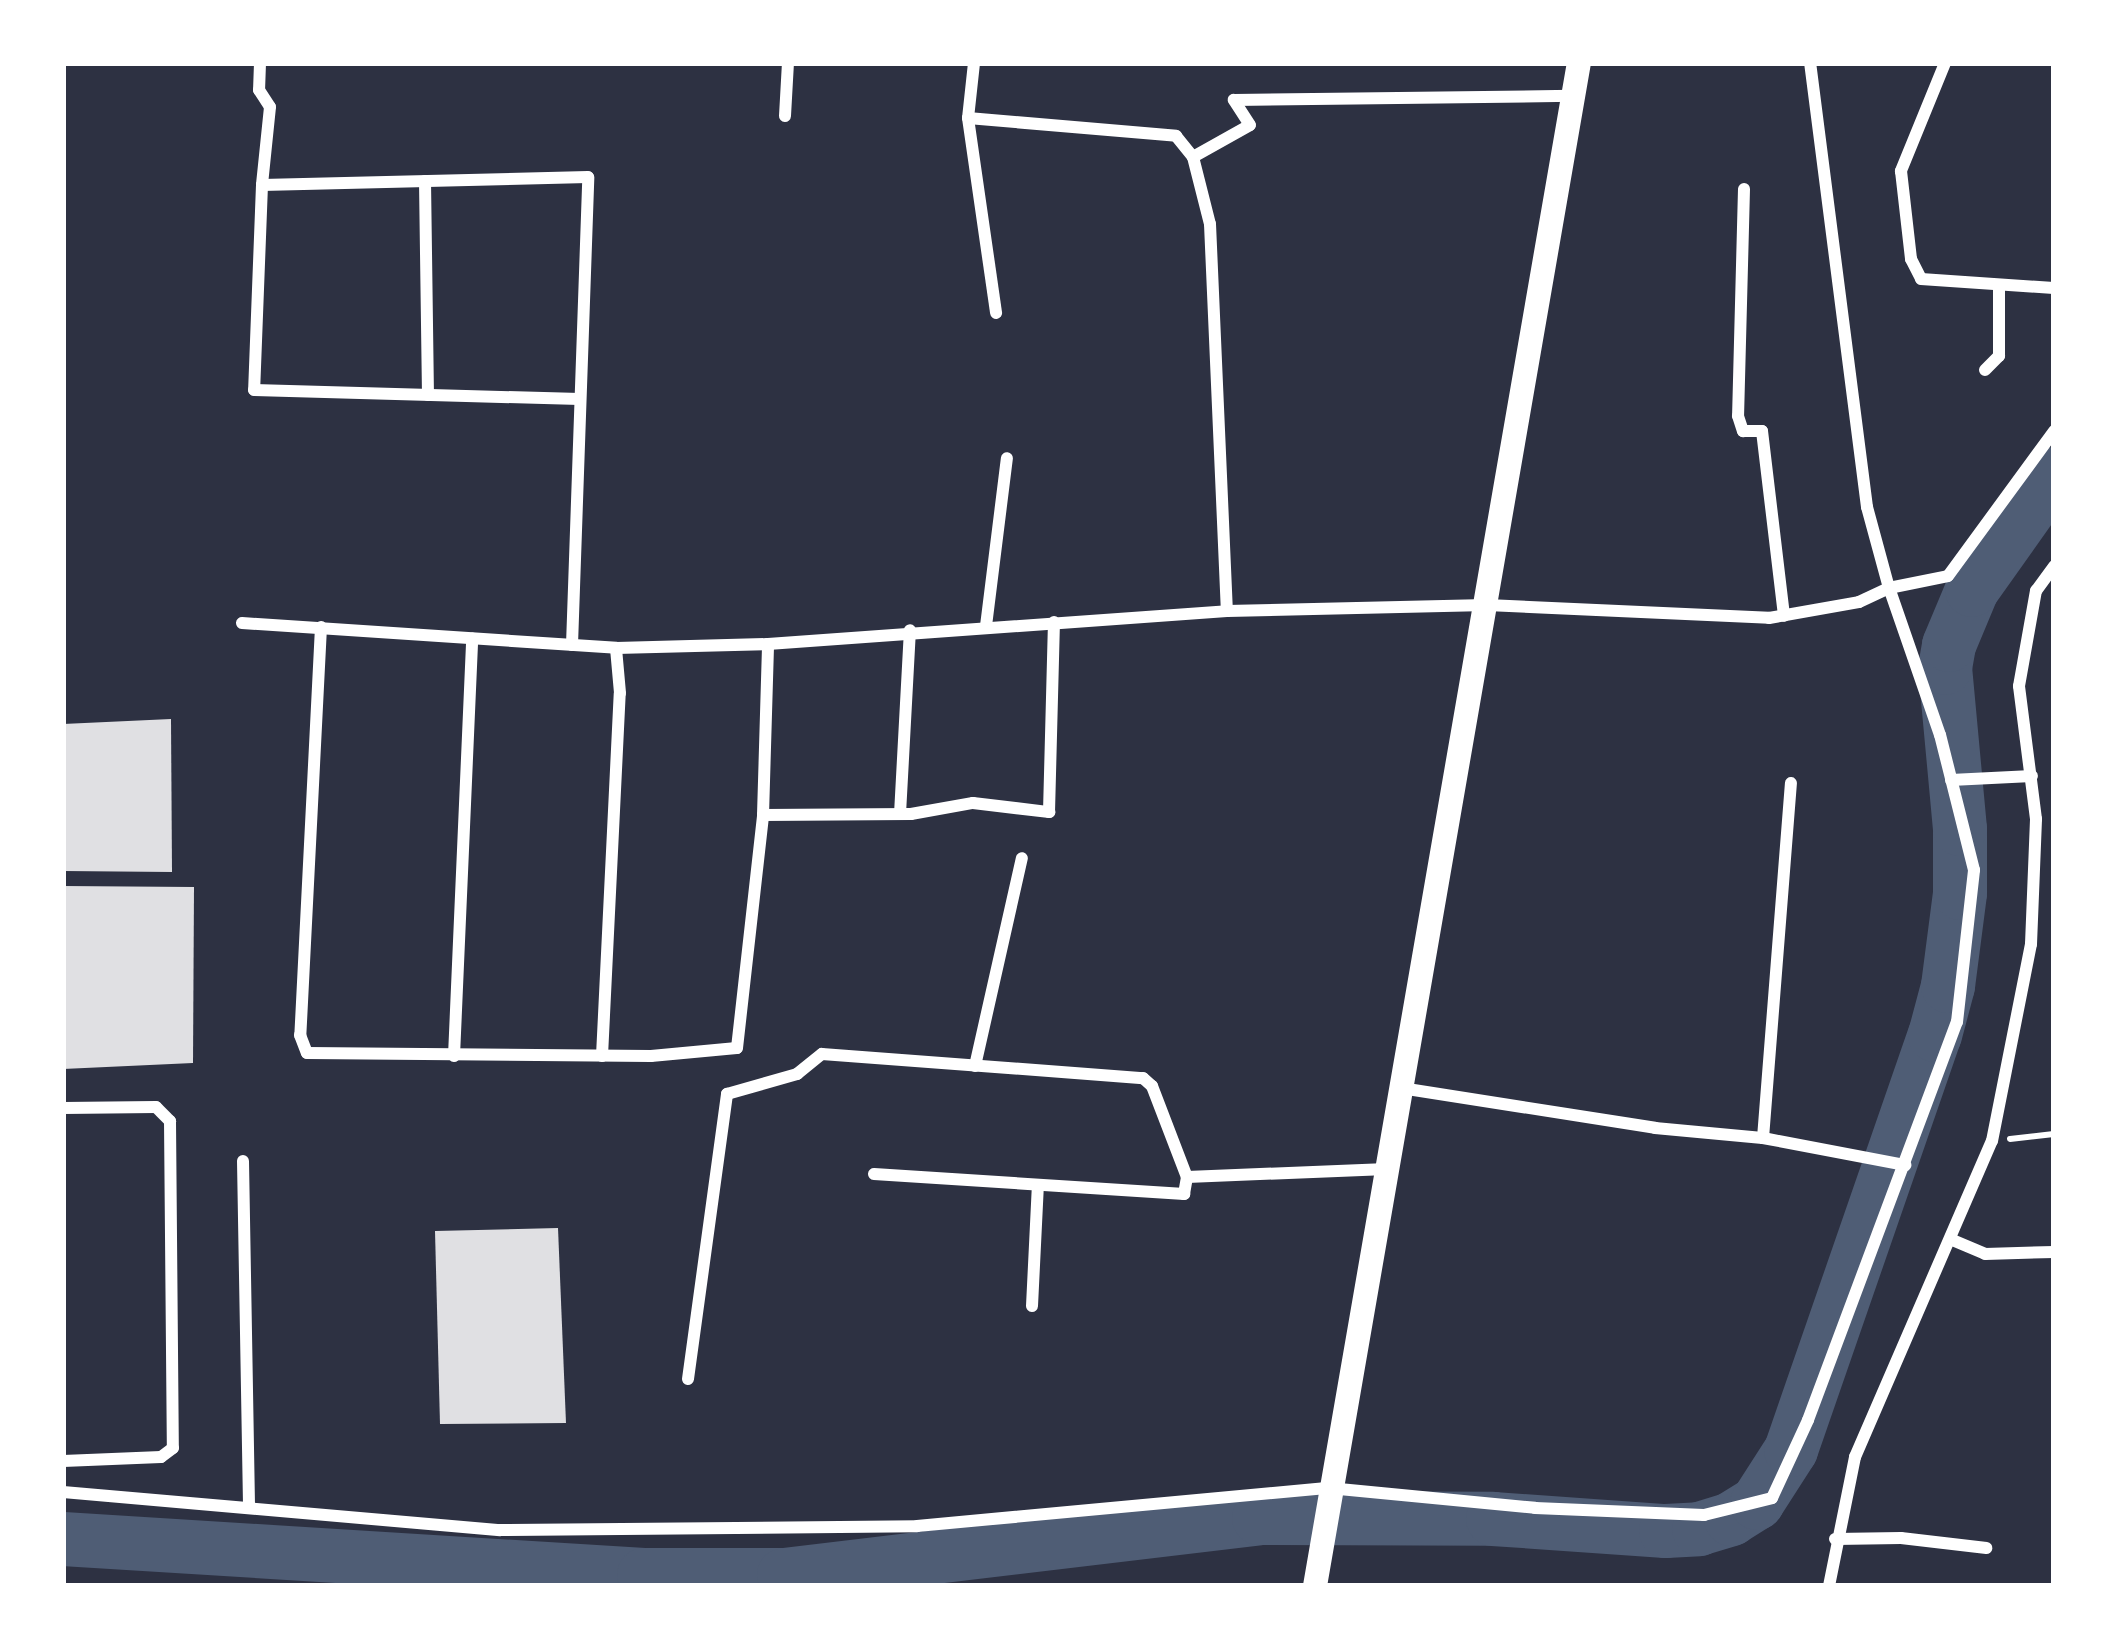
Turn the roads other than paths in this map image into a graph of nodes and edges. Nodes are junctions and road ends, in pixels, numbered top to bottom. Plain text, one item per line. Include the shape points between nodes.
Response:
1 (260, 63) edge
2 (788, 63) edge
3 (974, 63) edge
4 (1579, 63) edge
5 (1810, 63) edge
6 (1945, 63) edge
7 (1574, 96) junction
8 (785, 116) dead end
9 (968, 118) junction
10 (1193, 158) junction
11 (425, 181) junction
12 (262, 185) junction
13 (1744, 189) dead end
14 (1999, 287) junction
15 (2054, 288) edge
16 (996, 313) dead end
17 (1984, 370) dead end
18 (428, 395) junction
19 (580, 399) junction
20 (2054, 430) edge
21 (1007, 458) dead end
22 (2054, 566) edge
23 (1889, 588) junction
24 (1487, 605) junction
25 (1227, 611) junction
26 (1784, 616) junction
27 (1054, 622) junction
28 (242, 623) dead end
29 (986, 626) junction
30 (321, 627) junction
31 (910, 630) junction
32 (472, 638) junction
33 (768, 644) junction
34 (572, 645) junction
35 (616, 648) junction
36 (2032, 776) junction
37 (1952, 780) junction
38 (1791, 783) dead end
39 (900, 814) junction
40 (763, 815) junction
41 (1022, 858) dead end
42 (454, 1056) junction
43 (602, 1056) junction
44 (975, 1066) junction
45 (1401, 1088) junction
46 (63, 1108) edge
47 (1763, 1138) junction
48 (243, 1161) dead end
49 (1905, 1165) junction
50 (1387, 1169) junction
51 (874, 1174) dead end
52 (1187, 1177) junction
53 (1038, 1185) junction
54 (1950, 1239) junction
55 (2054, 1252) edge
56 (1032, 1306) dead end
57 (688, 1379) dead end
58 (63, 1461) edge
59 (1329, 1488) junction
60 (63, 1492) edge
61 (249, 1508) junction
62 (1835, 1539) junction
63 (1986, 1548) dead end
64 (1316, 1576) edge
65 (1828, 1586) edge

1 - 12 street via 259,90 270,107
2 - 8 street
3 - 9 street
4 - 7 main road
5 - 23 street via 1867,507
6 - 14 street via 1901,171 1911,259 1921,279
7 - 10 street via 1234,100 1250,124
7 - 24 main road
9 - 10 street via 1176,136
9 - 16 street
10 - 25 street via 1210,224
11 - 12 street
11 - 18 street
11 - 19 street via 588,177
12 - 18 street via 254,390
13 - 26 street via 1738,416 1743,431 1762,431
14 - 15 street
14 - 17 street via 1999,356
18 - 19 street
19 - 34 street
20 - 23 street via 1948,576
21 - 29 street
22 - 36 street via 2036,591 2019,686
23 - 26 street
23 - 37 street
24 - 25 street
24 - 26 street
24 - 45 main road
25 - 27 street
27 - 29 street
27 - 39 street via 1049,812 974,803
28 - 30 street
29 - 31 street
30 - 32 street
30 - 42 street via 300,1035 307,1053
31 - 33 street
31 - 39 street
32 - 34 street
32 - 42 street
33 - 35 street
33 - 40 street
34 - 35 street
35 - 43 street
36 - 37 street
36 - 54 street via 2031,944 1992,1141
37 - 49 street via 1974,870 1957,1022
38 - 47 street
39 - 40 street
40 - 43 street via 737,1048
41 - 44 street
42 - 43 street
44 - 52 street via 1143,1078
44 - 57 street via 822,1054 797,1074 727,1094
45 - 47 street
45 - 50 main road
46 - 58 street via 156,1107 170,1121 173,1448 161,1457
47 - 49 street
48 - 61 street
49 - 59 street via 1772,1498 1705,1515
50 - 52 street
50 - 59 main road
51 - 53 street
52 - 53 street via 1184,1194
53 - 56 street
54 - 55 street via 1985,1254
54 - 62 street via 1855,1457
59 - 61 street via 917,1526 500,1530
59 - 64 main road
60 - 61 street
62 - 63 street
62 - 65 street

